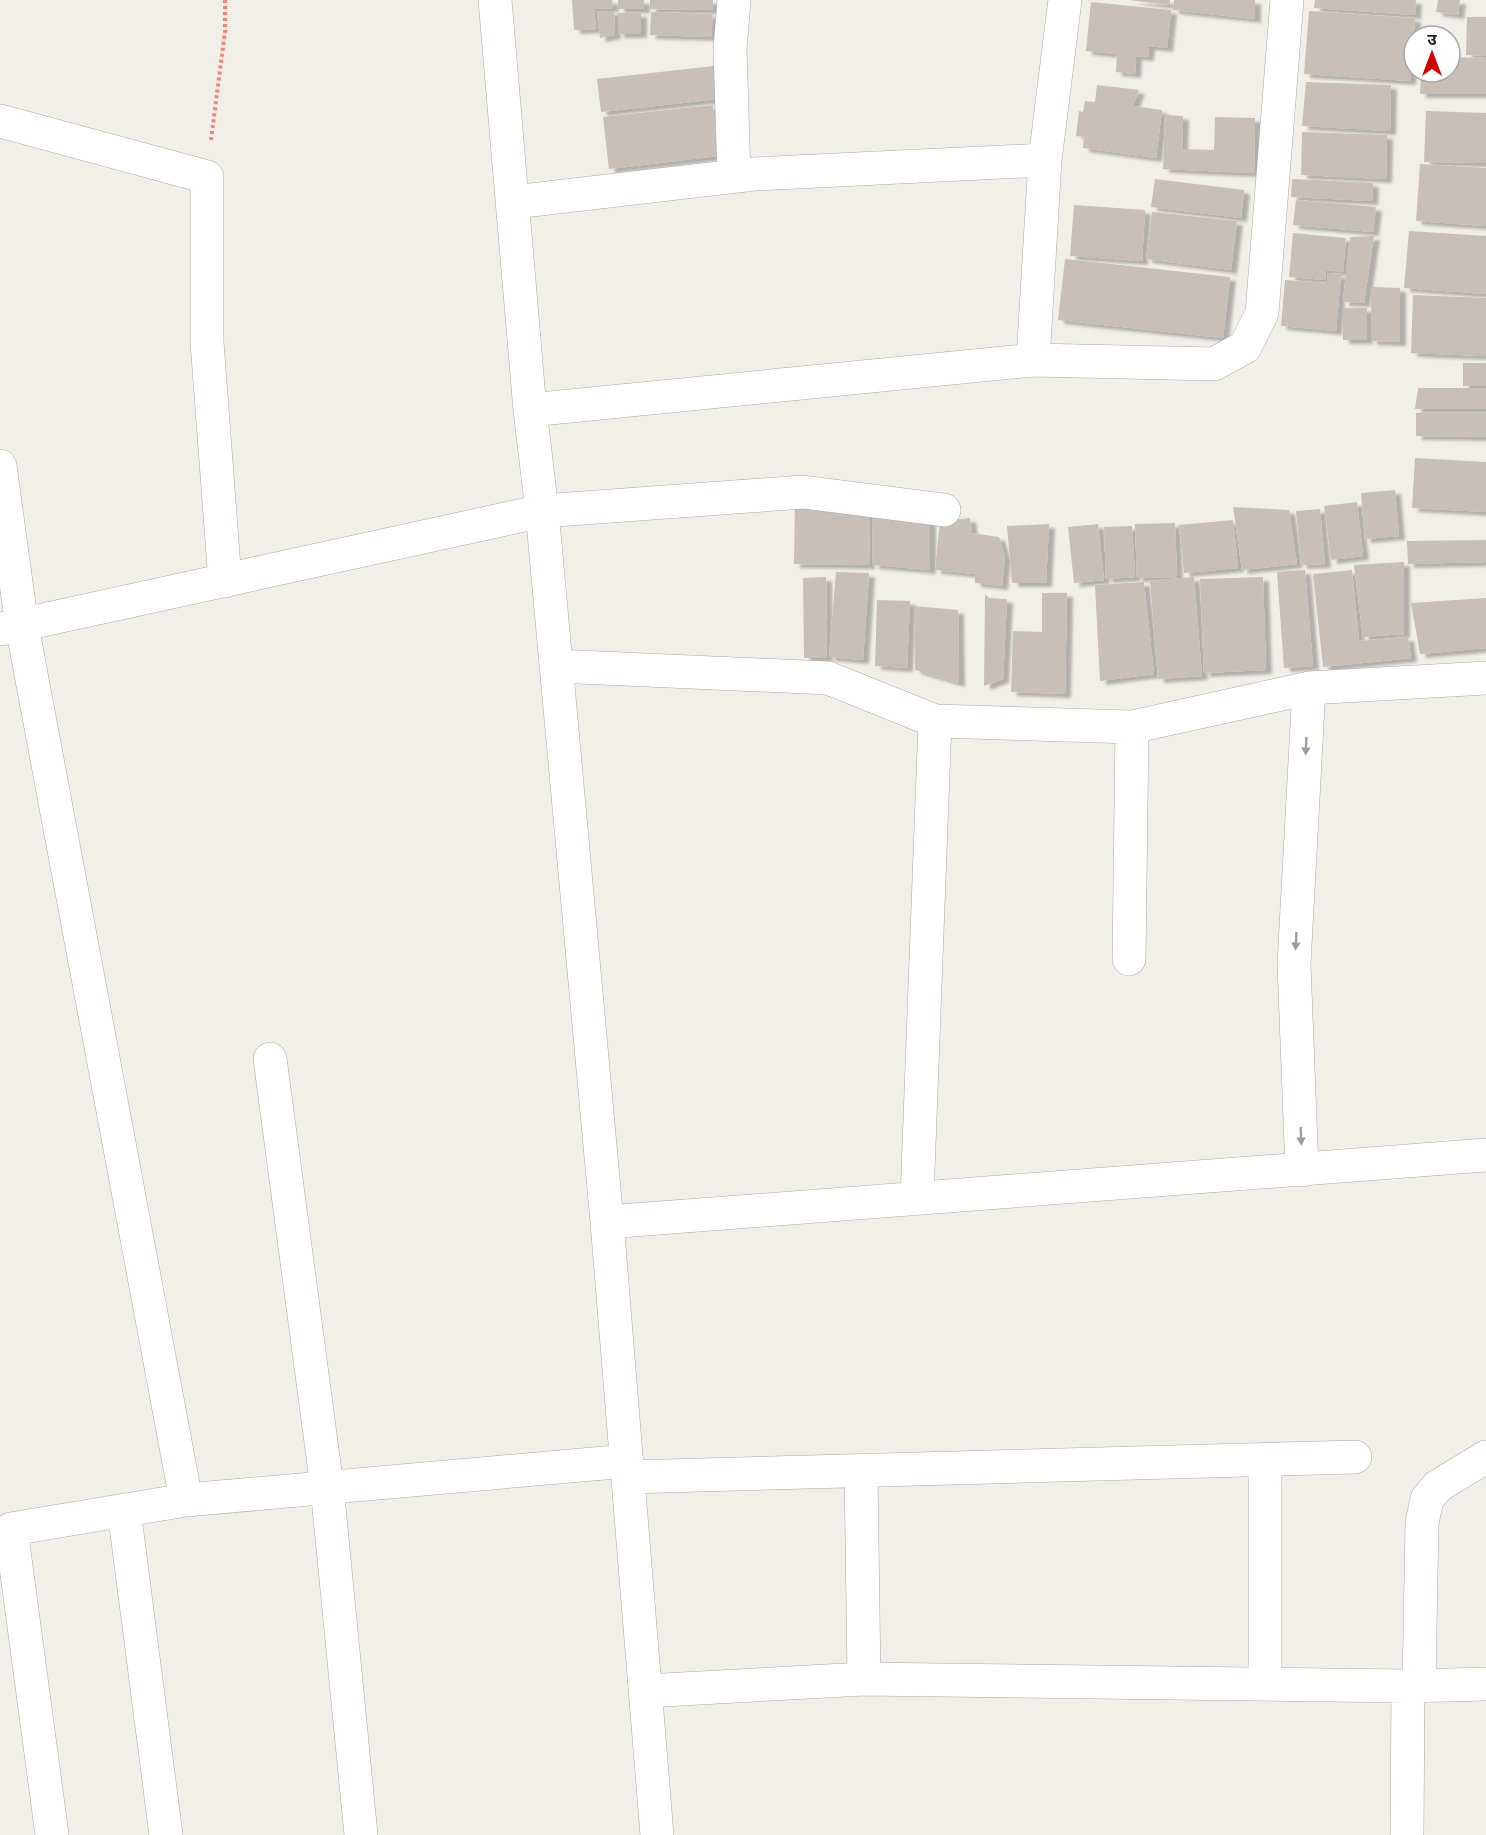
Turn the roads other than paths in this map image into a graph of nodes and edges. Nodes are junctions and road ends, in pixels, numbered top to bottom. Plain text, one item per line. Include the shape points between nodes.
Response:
1 (495, 0) edge
2 (734, 0) edge
3 (1065, 0) edge
4 (1287, 0) edge
5 (0, 121) edge
6 (1045, 159) junction
7 (734, 176) junction
8 (514, 202) junction
9 (1033, 360) junction
10 (530, 410) junction
11 (0, 466) edge
12 (945, 510) dead end
13 (542, 512) junction
14 (225, 582) junction
15 (11, 628) edge
16 (556, 666) junction
17 (1486, 678) edge
18 (1309, 688) junction
19 (935, 721) junction
20 (1132, 727) junction
21 (1129, 959) dead end
22 (270, 1059) dead end
23 (1486, 1155) edge
24 (1302, 1170) junction
25 (917, 1198) junction
26 (607, 1222) junction
27 (1355, 1457) dead end
28 (1486, 1457) edge
29 (1265, 1460) junction
30 (627, 1469) junction
31 (861, 1471) junction
32 (327, 1487) junction
33 (186, 1500) junction
34 (124, 1510) junction
35 (5, 1519) edge
36 (864, 1679) junction
37 (1265, 1684) junction
38 (1486, 1684) edge
39 (1414, 1686) junction
40 (645, 1691) junction
41 (52, 1835) edge
42 (166, 1835) edge
43 (362, 1835) edge
44 (657, 1835) edge
45 (1407, 1835) edge

1 - 8 street
2 - 7 street via 730,49
3 - 6 street
4 - 9 street via 1262,313 1245,347 1214,364
5 - 14 street via 207,177 207,342
6 - 7 street
6 - 9 street
7 - 8 street
8 - 10 street
9 - 10 street
10 - 13 street
11 - 15 street
12 - 13 street via 803,492
13 - 14 street
13 - 16 street
14 - 15 street
15 - 33 street
16 - 19 street via 828,678
16 - 26 street
17 - 18 street
18 - 20 street
18 -> 24 street via 1294,964
19 - 20 street
19 - 25 street
20 - 21 street
22 - 32 street
23 - 24 street
24 - 25 street
25 - 26 street
26 - 30 street
27 - 29 street
28 - 39 street via 1438,1486 1427,1499 1422,1523
29 - 31 street
29 - 37 street
30 - 31 street
30 - 32 street
30 - 40 street
31 - 36 street
32 - 33 street
32 - 43 street
33 - 34 street
34 - 35 street
34 - 42 street
35 - 41 street
36 - 37 street
36 - 40 street
37 - 39 street
38 - 39 street
39 - 45 street
40 - 44 street

